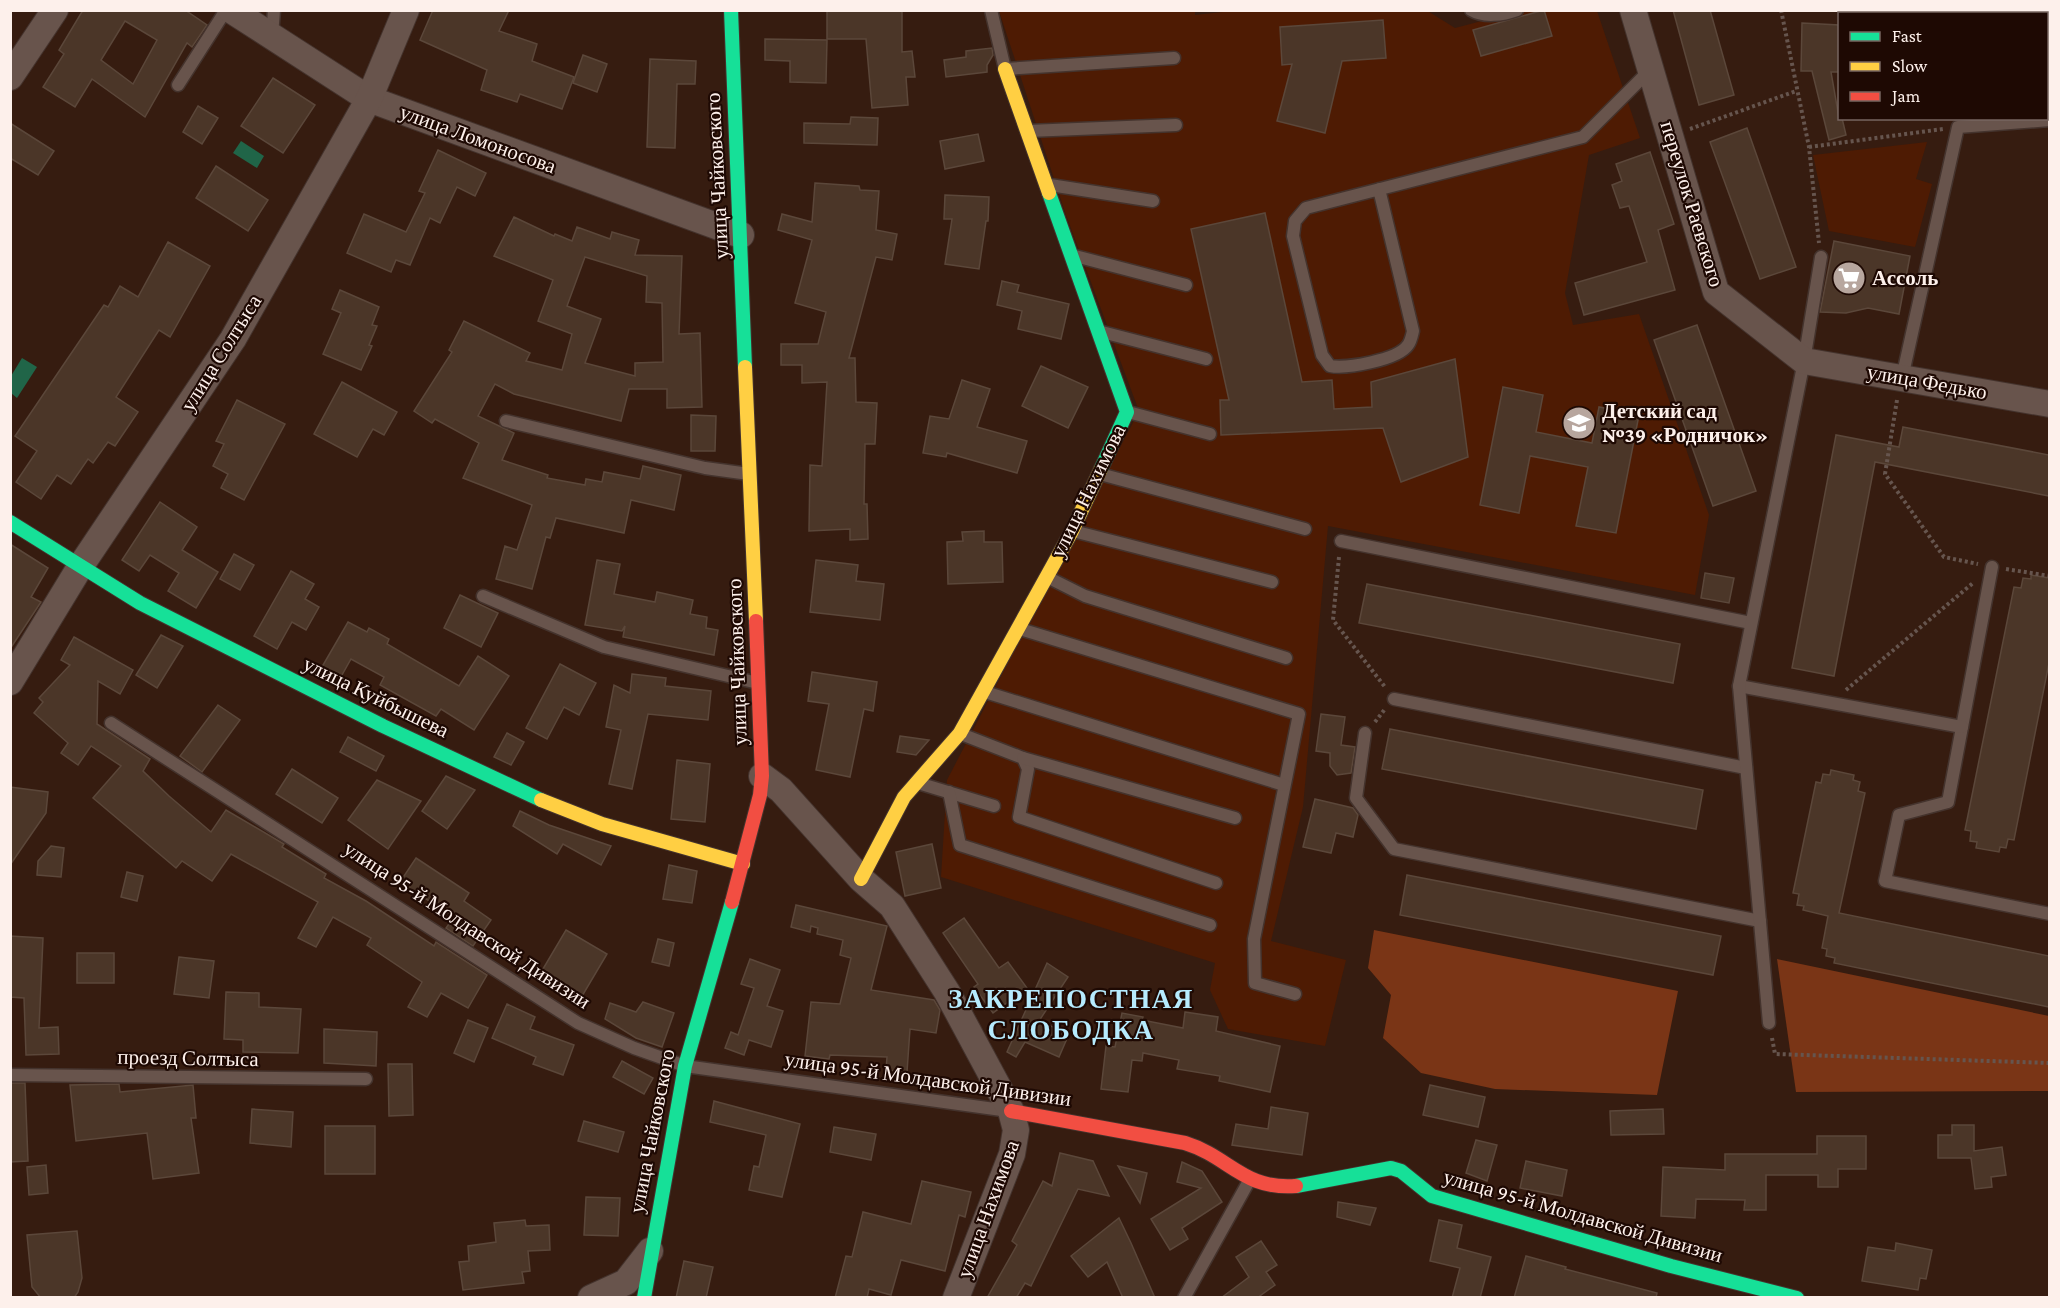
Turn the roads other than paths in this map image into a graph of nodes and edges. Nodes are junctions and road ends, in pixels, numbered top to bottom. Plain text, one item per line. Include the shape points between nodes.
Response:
1 (55, 10) edge
2 (226, 10) edge
3 (231, 10) edge
4 (405, 10) edge
5 (731, 10) edge
6 (991, 10) edge
7 (1471, 10) edge
8 (1517, 10) edge
9 (1633, 10) edge
10 (273, 23) edge
11 (1174, 58) dead end
12 (1005, 69) junction
13 (1650, 70) junction
14 (10, 77) edge
15 (178, 85) dead end
16 (369, 99) junction
17 (2049, 120) edge
18 (1958, 123) edge
19 (1176, 125) dead end
20 (1027, 131) junction
21 (1046, 184) junction
22 (1379, 189) junction
23 (1153, 201) dead end
24 (741, 235) junction
25 (1071, 255) junction
26 (1821, 257) road end
27 (1186, 285) dead end
28 (1098, 330) junction
29 (1206, 359) dead end
30 (1804, 361) junction
31 (1900, 389) junction
32 (2049, 404) edge
33 (1127, 412) junction
34 (506, 421) dead end
35 (1210, 434) dead end
36 (750, 474) junction
37 (1099, 474) junction
38 (10, 522) edge
39 (1305, 529) dead end
40 (1072, 531) junction
41 (1341, 541) road end
42 (80, 567) junction
43 (1992, 567) road end
44 (1046, 577) junction
45 (1272, 582) dead end
46 (483, 596) dead end
47 (1751, 623) junction
48 (1017, 628) junction
49 (1286, 658) dead end
50 (10, 682) edge
51 (759, 683) junction
52 (1739, 686) junction
53 (984, 692) junction
54 (1394, 699) road end
55 (111, 723) dead end
56 (1962, 727) junction
57 (1365, 732) road end
58 (960, 733) junction
59 (1023, 758) junction
60 (1746, 768) junction
61 (762, 776) junction
62 (917, 783) junction
63 (1284, 785) junction
64 (950, 792) junction
65 (994, 806) dead end
66 (1235, 818) dead end
67 (743, 864) junction
68 (861, 879) junction
69 (1216, 883) dead end
70 (2049, 914) edge
71 (1760, 921) junction
72 (1210, 925) dead end
73 (1296, 994) dead end
74 (1769, 1023) road end
75 (685, 1066) junction
76 (10, 1075) edge
77 (366, 1079) dead end
78 (1011, 1111) junction
79 (1250, 1180) junction
80 (650, 1251) junction
81 (591, 1298) edge
82 (644, 1298) edge
83 (956, 1298) edge
84 (1184, 1298) edge
85 (1797, 1298) edge

1 - 14 street
2 - 15 lane
3 - 10 street, улица Ломоносова
4 - 16 street, улица Солтыса
5 - 24 street, улица Чайковского
6 - 12 lane
7 - 8 lane via 1477,14 1503,15
9 - 13 street, переулок Раевского
10 - 16 street, улица Ломоносова
11 - 12 lane
12 - 20 street, улица Нахимова
13 - 22 lane via 1583,137
13 - 30 street, переулок Раевского via 1716,292
16 - 24 street, улица Ломоносова
16 - 42 street, улица Солтыса via 233,339
17 - 18 lane
18 - 31 lane
19 - 20 lane
20 - 21 street, улица Нахимова
21 - 23 lane
21 - 25 street, улица Нахимова
22 - 22 lane via 1306,208 1295,221 1293,236 1322,355 1330,366 1343,369 1399,353 1408,345 1413,331
24 - 36 street, улица Чайковского
25 - 27 lane
25 - 28 street, улица Нахимова
26 - 30 lane
28 - 29 lane
28 - 33 street, улица Нахимова
30 - 31 street, улица Федько
30 - 47 lane
31 - 32 street, улица Федько
33 - 35 lane
33 - 37 street, улица Нахимова
34 - 36 lane via 705,468
36 - 51 street, улица Чайковского
37 - 39 lane
37 - 40 street, улица Нахимова
38 - 42 street, улица Куйбышева
40 - 44 street, улица Нахимова
40 - 45 lane
41 - 47 lane
42 - 50 street, улица Солтыса
42 - 67 street, улица Куйбышева via 140,603 383,726 556,807
43 - 56 lane
44 - 48 street, улица Нахимова
44 - 49 lane via 1085,596
46 - 51 lane via 604,647
47 - 52 lane
48 - 53 street, улица Нахимова
48 - 63 lane via 1299,714
51 - 61 street, улица Чайковского
52 - 56 lane
52 - 60 lane
53 - 58 street, улица Нахимова
53 - 63 lane
54 - 60 lane
55 - 75 lane, улица 95-й Молдавской Дивизии via 578,1023
56 - 70 lane via 1948,802 1899,816 1886,881
57 - 71 lane via 1356,798 1394,849
58 - 59 lane
58 - 62 street, улица Нахимова
59 - 66 lane
59 - 69 lane via 1028,769 1019,817
60 - 71 lane
61 - 67 street, улица Чайковского
61 - 68 street, улица Нахимова via 781,790
62 - 64 lane
62 - 68 street, улица Нахимова via 904,797
63 - 73 lane via 1254,939 1255,983
64 - 65 lane
64 - 72 lane via 960,845
67 - 75 street, улица Чайковского
68 - 78 street, улица Нахимова via 892,906 947,992
71 - 74 lane
75 - 78 lane, улица 95-й Молдавской Дивизии
75 - 80 street, улица Чайковского
76 - 77 lane, проезд Солтыса
78 - 79 street, улица 95-й Молдавской Дивизии via 1196,1146
78 - 83 street, улица Нахимова via 1016,1130 1012,1154
79 - 84 lane
79 - 85 street, улица 95-й Молдавской Дивизии via 1289,1187 1391,1168 1401,1171 1432,1196 1671,1266
80 - 81 street via 626,1282
80 - 82 street, улица Чайковского

